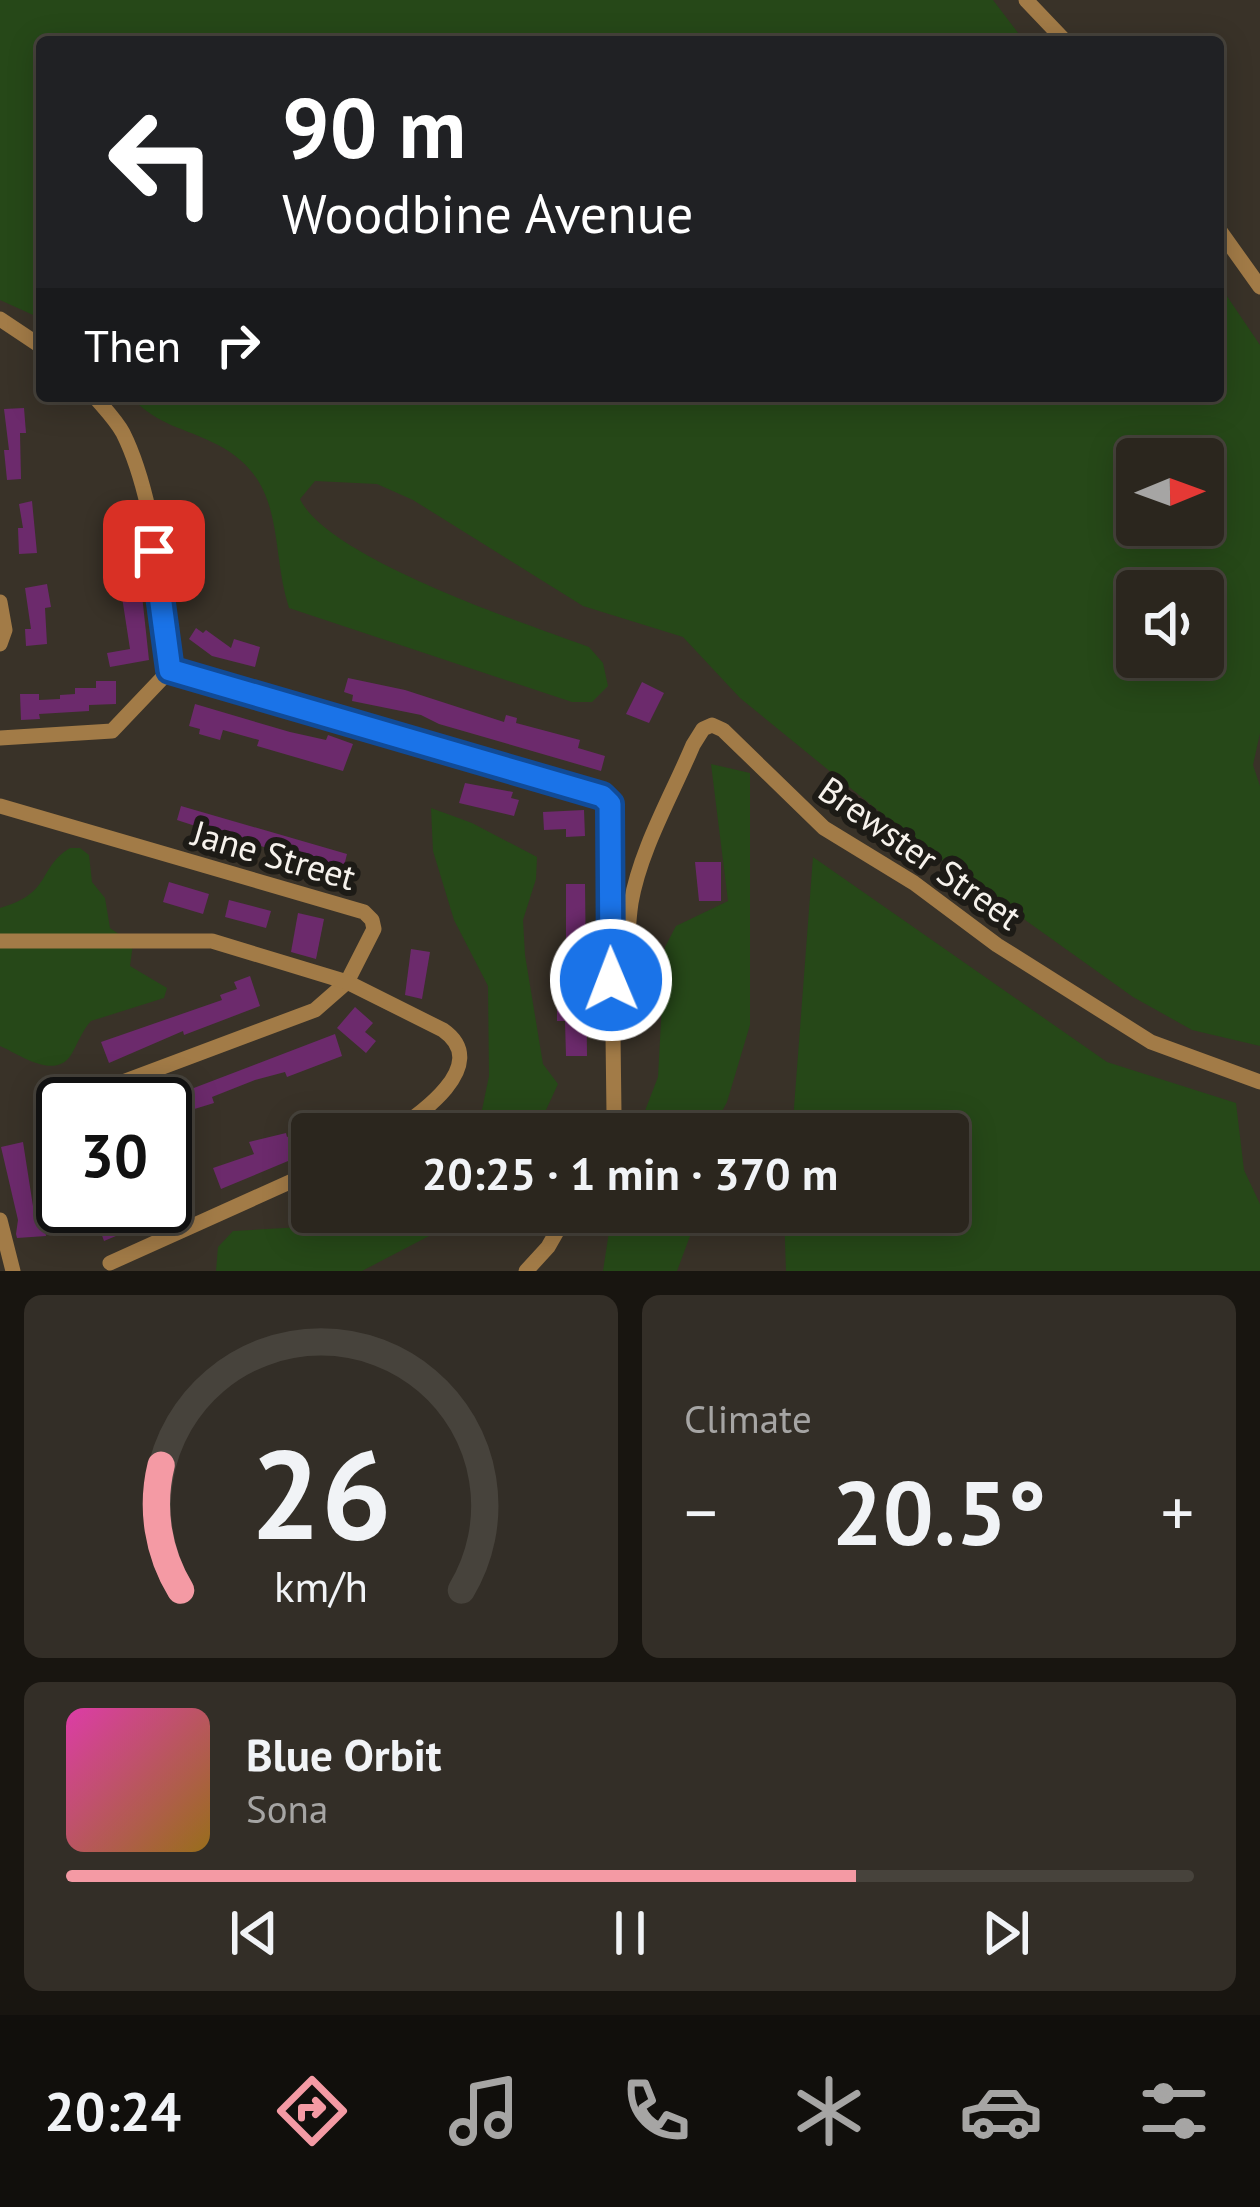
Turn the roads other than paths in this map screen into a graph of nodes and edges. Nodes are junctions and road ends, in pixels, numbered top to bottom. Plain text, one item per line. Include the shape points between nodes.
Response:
1 (1026, 0) edge
2 (1060, 36) edge
3 (1224, 236) edge
4 (1260, 286) edge
5 (0, 319) edge
6 (36, 343) edge
7 (99, 402) edge
8 (0, 602) edge
9 (0, 644) edge
10 (170, 670) junction
11 (0, 738) edge
12 (0, 806) edge
13 (0, 941) edge
14 (347, 982) junction
15 (612, 1013) junction
16 (136, 1077) edge
17 (1260, 1082) edge
18 (421, 1113) edge
19 (614, 1113) edge
20 (291, 1181) edge
21 (0, 1220) edge
22 (556, 1233) edge
23 (110, 1263) dead end
24 (13, 1271) edge
25 (526, 1271) edge

1 - 2 street
3 - 4 street
5 - 6 street
7 - 10 street via 137,467
8 - 9 street
10 - 11 street via 112,731
10 - 15 street via 602,796 610,804
12 - 14 street, Jane Street via 364,912 374,929
13 - 14 street via 212,940
14 - 16 street, Jane Street via 315,1010
14 - 18 street via 452,1036 458,1070
15 - 17 street, Brewster Street via 624,990 640,871 693,746 712,725 824,828 997,945 1151,1042
15 - 19 street
20 - 23 street
21 - 24 street
22 - 25 street

